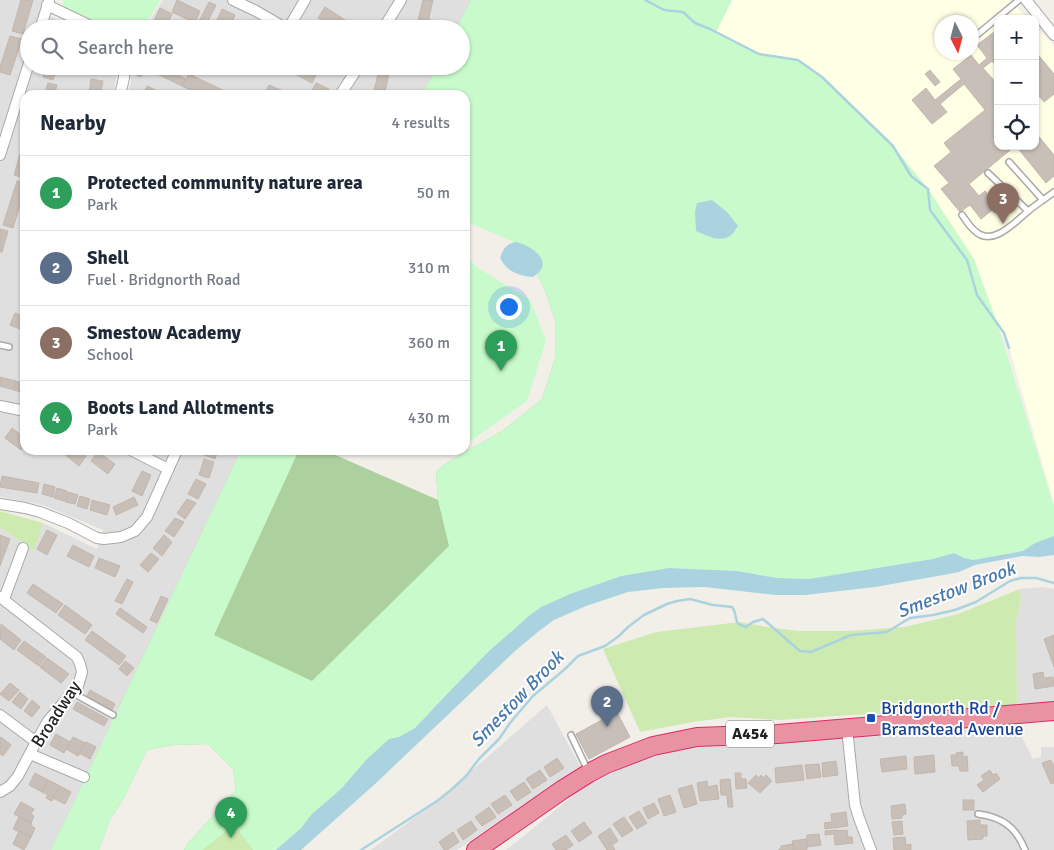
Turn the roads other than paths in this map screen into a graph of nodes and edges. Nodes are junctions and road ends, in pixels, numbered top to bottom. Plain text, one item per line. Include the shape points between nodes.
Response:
1 (233, 0) edge
2 (305, 0) edge
3 (401, 0) edge
4 (1019, 0) edge
5 (1026, 0) edge
6 (48, 3) edge
7 (43, 20) edge
8 (80, 20) edge
9 (272, 20) edge
10 (293, 20) edge
11 (389, 20) edge
12 (979, 33) edge
13 (1054, 35) edge
14 (25, 75) edge
15 (124, 75) edge
16 (350, 75) edge
17 (21, 90) edge
18 (121, 90) edge
19 (343, 90) edge
20 (20, 92) edge
21 (0, 156) edge
22 (1009, 162) dead end
23 (988, 173) dead end
24 (1054, 192) edge
25 (1043, 200) junction
26 (1028, 211) junction
27 (962, 215) dead end
28 (0, 345) edge
29 (9, 347) dead end
30 (0, 406) edge
31 (20, 410) edge
32 (141, 455) edge
33 (175, 455) edge
34 (168, 469) junction
35 (0, 504) edge
36 (23, 548) dead end
37 (2, 598) edge
38 (73, 693) junction
39 (1054, 711) edge
40 (113, 714) dead end
41 (0, 715) edge
42 (848, 728) junction
43 (571, 735) dead end
44 (36, 742) junction
45 (30, 754) junction
46 (589, 773) junction
47 (84, 777) dead end
48 (0, 792) edge
49 (978, 814) dead end
50 (476, 850) edge
51 (871, 850) edge
52 (1025, 850) edge

1 - 9 street
2 - 10 street
3 - 11 street
4 - 12 lane
5 - 13 street
6 - 7 street
6 - 8 street
14 - 17 street
15 - 18 street
16 - 19 street
20 - 21 street
22 - 25 lane
23 - 26 lane
24 - 25 lane
25 - 26 lane
26 - 27 lane via 992,237 975,232
28 - 29 lane
30 - 31 street
32 - 34 street
33 - 34 street
34 - 35 street via 147,517 135,531 121,538 97,538 40,512
36 - 37 street, Broadway
37 - 38 street, Broadway via 77,657 82,672
38 - 40 lane
38 - 44 street, Broadway
39 - 42 highway, A454
41 - 44 street
42 - 46 highway, A454 via 697,737 645,749
42 - 51 street via 855,805
43 - 46 lane
44 - 45 street, Broadway
45 - 47 street
45 - 48 street, Broadway via 18,776
46 - 50 highway, A454
49 - 52 lane via 1002,820 1014,830

